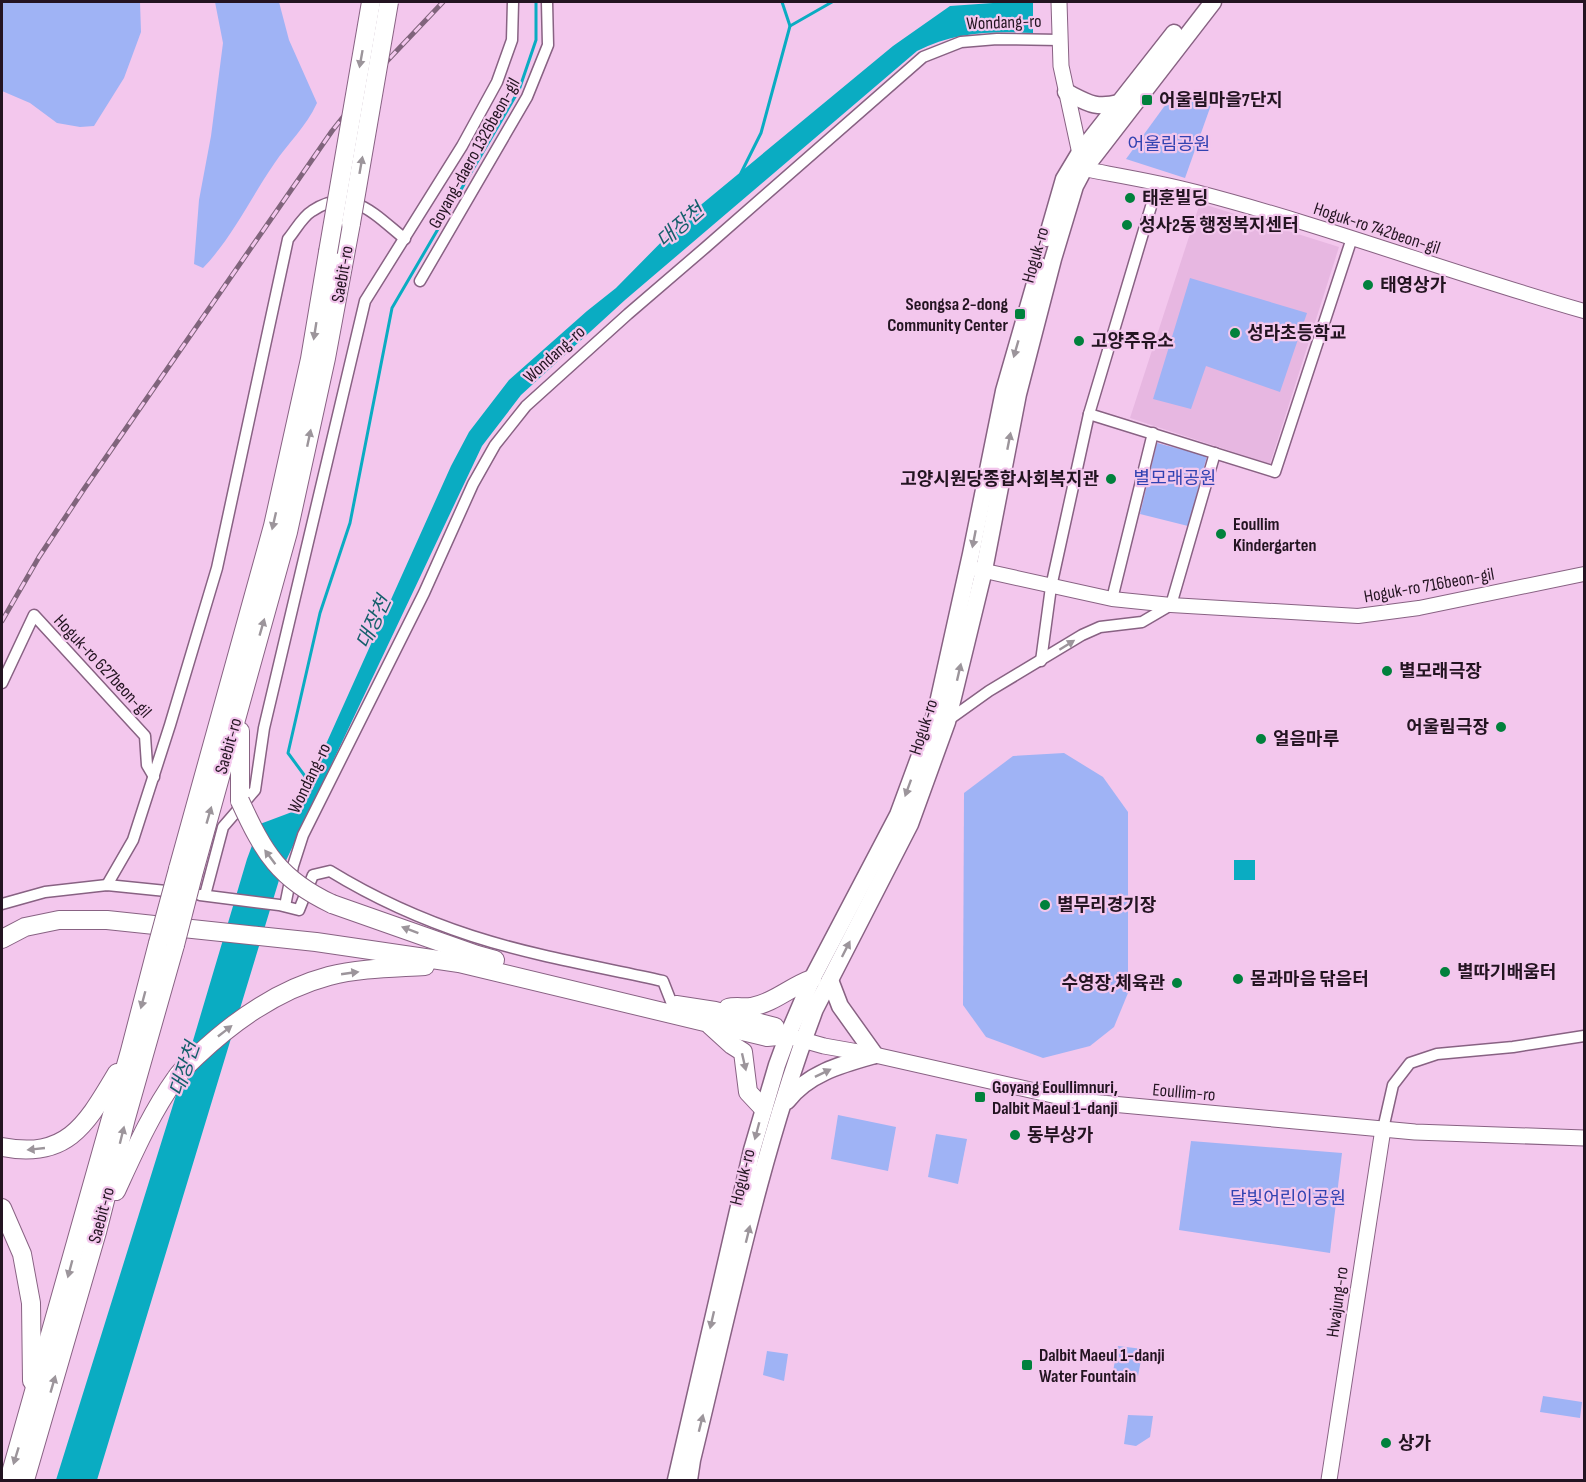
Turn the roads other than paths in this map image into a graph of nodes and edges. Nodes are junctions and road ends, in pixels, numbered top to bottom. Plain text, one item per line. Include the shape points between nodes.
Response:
1 (371, 2) edge
2 (389, 2) edge
3 (513, 2) edge
4 (547, 2) edge
5 (1059, 2) edge
6 (1198, 2) edge
7 (1213, 2) edge
8 (1060, 40) junction
9 (1066, 92) junction
10 (1119, 103) junction
11 (1082, 161) junction
12 (1158, 183) junction
13 (1352, 238) junction
14 (405, 239) junction
15 (420, 281) dead end
16 (1584, 311) edge
17 (1089, 414) junction
18 (1153, 433) junction
19 (1215, 453) junction
20 (976, 569) junction
21 (1584, 574) edge
22 (1051, 586) junction
23 (1112, 599) junction
24 (1171, 605) junction
25 (1041, 661) junction
26 (2, 683) edge
27 (240, 702) junction
28 (947, 722) junction
29 (154, 777) junction
30 (186, 870) junction
31 (107, 885) junction
32 (205, 895) junction
33 (2, 904) edge
34 (282, 906) junction
35 (190, 926) junction
36 (2, 927) edge
37 (316, 938) junction
38 (2, 939) edge
39 (167, 944) junction
40 (459, 963) junction
41 (526, 967) junction
42 (821, 979) junction
43 (672, 1004) junction
44 (712, 1017) junction
45 (1584, 1036) edge
46 (795, 1037) junction
47 (130, 1051) junction
48 (875, 1055) junction
49 (782, 1107) junction
50 (763, 1108) junction
51 (1383, 1129) junction
52 (1584, 1138) edge
53 (2, 1147) edge
54 (2, 1208) edge
55 (98, 1232) junction
56 (32, 1404) junction
57 (9, 1480) edge
58 (25, 1480) edge
59 (675, 1480) edge
60 (689, 1480) edge
61 (1329, 1480) edge

1 -> 30 highway, Saebit-ro, bridge via 310,359 273,526
27 -> 2 highway, Saebit-ro, bridge via 288,532 326,358
3 - 14 street, Goyang-daero 1326beon-gil via 512,40 497,82
4 - 15 street, Goyang-daero 1326beon-gil via 548,45 527,97
5 - 8 main road, Wondang-ro
6 - 10 main road, Hoguk-ro
7 - 11 main road, Hoguk-ro
8 - 9 main road, Wondang-ro
8 - 34 street, Wondang-ro via 961,42 923,57 526,406 495,446 473,484 303,836
9 - 10 main road via 1103,107
9 - 11 main road, Wondang-ro
10 - 11 main road, Hoguk-ro
11 - 12 street, Hoguk-ro 742beon-gil
11 - 20 main road, Hoguk-ro via 1053,259
12 - 13 street, Hoguk-ro 742beon-gil
12 - 17 street
13 - 16 street, Hoguk-ro 742beon-gil
13 - 19 street via 1275,472
14 - 29 street via 362,204 335,200 310,211 288,239 217,568
14 - 32 street, Goyang-daero 1326beon-gil via 365,301 264,728 255,790 223,827
17 - 18 street
17 - 22 street
18 - 19 street
18 - 23 street
19 - 24 street
20 - 22 street, Hoguk-ro 716beon-gil
28 -> 20 main road, Hoguk-ro
20 -> 42 main road, Hoguk-ro via 936,712 898,815
21 - 24 street, Hoguk-ro 716beon-gil via 1419,608 1358,616
22 - 23 street, Hoguk-ro 716beon-gil
22 - 25 street
23 - 24 street, Hoguk-ro 716beon-gil
25 -> 24 street via 1100,627 1142,622
25 - 28 street via 989,691
26 - 29 street, Hoguk-ro 627beon-gil via 34,615 145,736 147,765
30 -> 27 highway, Saebit-ro
41 -> 27 highway, bridge via 477,955 333,904 296,883 270,859 240,801
42 -> 28 main road, Hoguk-ro via 910,824
29 - 31 street via 133,840
30 - 39 highway, Saebit-ro, bridge
31 - 32 street
31 - 33 street via 45,892
32 - 34 street
34 - 43 street via 299,910 313,875 330,872 362,891 470,935 663,981
35 - 36 highway via 106,912 59,912 27,916
35 - 37 highway
35 - 38 highway via 59,920 26,927
37 - 40 highway
37 - 41 highway
39 -> 47 highway, Saebit-ro
55 -> 39 highway, Saebit-ro
40 - 44 highway
55 -> 40 highway via 147,1123 177,1076 222,1032 259,1007 330,976
41 - 43 highway
42 - 44 highway via 796,985 769,1002 731,1007
42 - 46 main road, Hoguk-ro
42 - 48 main road
43 - 44 highway
44 - 46 highway via 767,1037
44 -> 50 highway via 732,1045 743,1052 748,1092
45 - 51 street via 1437,1054 1410,1063 1394,1085
46 - 48 main road, Eoullim-ro
46 - 49 main road, Hoguk-ro
46 - 50 main road, Hoguk-ro
47 -> 53 highway via 92,1115 69,1138 45,1149 21,1151
47 -> 56 highway, Saebit-ro
49 -> 48 main road via 796,1088 810,1079
48 - 51 main road, Eoullim-ro via 1079,1101
60 -> 49 main road, Hoguk-ro via 768,1149
50 -> 59 main road, Hoguk-ro
51 - 52 main road, Eoullim-ro
51 - 61 main road, Hwajung-ro
54 - 56 highway via 22,1254 31,1303
58 -> 55 highway, Saebit-ro
56 -> 57 highway, Saebit-ro

